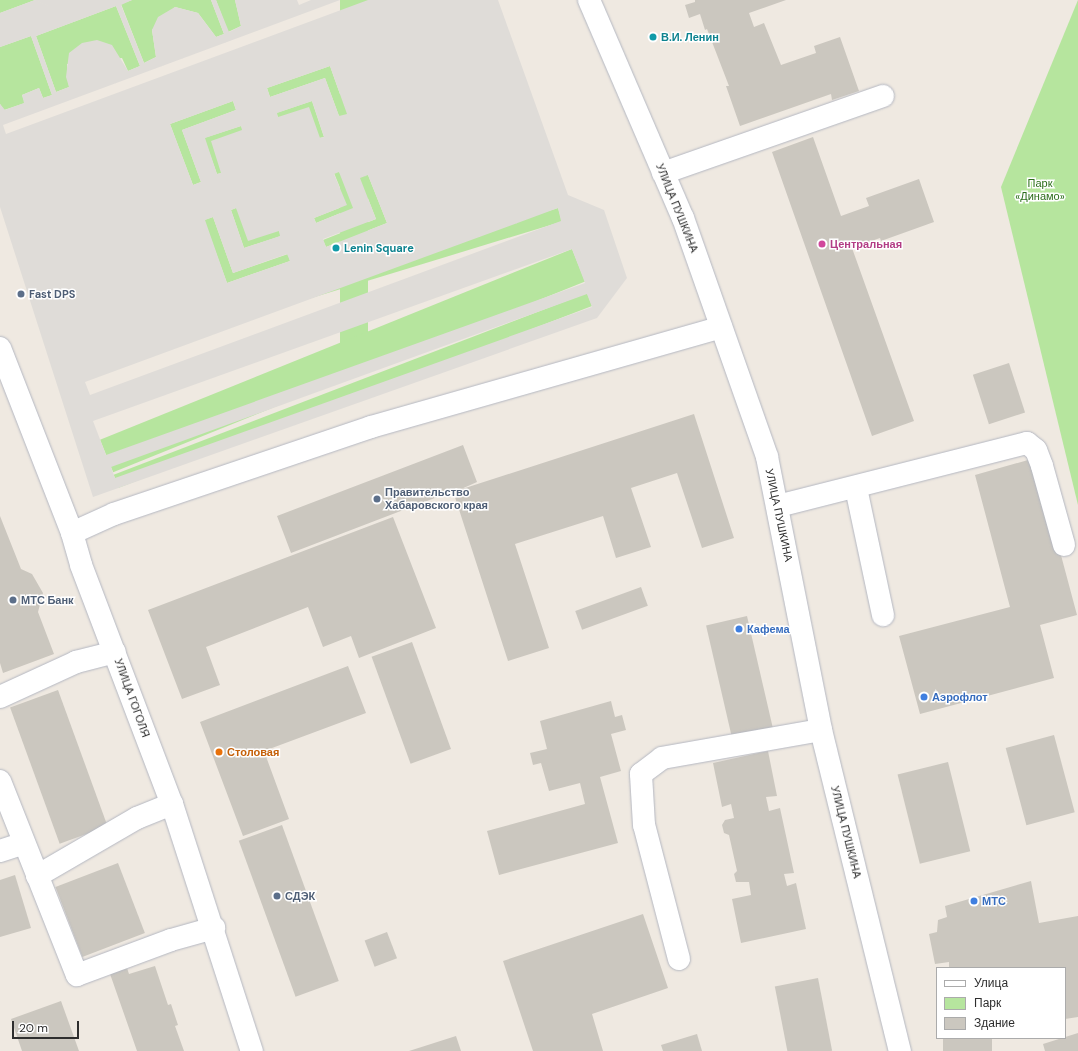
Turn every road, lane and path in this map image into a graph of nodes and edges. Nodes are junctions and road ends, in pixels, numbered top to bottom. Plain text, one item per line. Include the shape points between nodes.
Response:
1 (589, 0) edge
2 (883, 96) dead end
3 (663, 173) junction
4 (721, 327) junction
5 (0, 348) edge
6 (856, 488) junction
7 (778, 506) junction
8 (72, 533) junction
9 (1064, 545) dead end
10 (882, 615) dead end
11 (115, 652) junction
12 (0, 696) edge
13 (821, 730) junction
14 (0, 781) edge
15 (172, 804) junction
16 (24, 843) junction
17 (0, 851) edge
18 (37, 876) junction
19 (214, 928) junction
20 (679, 959) dead end
21 (252, 1051) edge
22 (900, 1051) edge

1 - 3 street, УЛИЦА ПУШКИНА
2 - 3 street
3 - 4 street, УЛИЦА ПУШКИНА via 683,218
4 - 7 street, УЛИЦА ПУШКИНА via 767,457
4 - 8 street via 371,428 114,514
5 - 8 street, УЛИЦА ГОГОЛЯ
6 - 7 street
6 - 9 street via 1027,443 1036,450 1042,466
6 - 10 street
7 - 13 street, УЛИЦА ПУШКИНА
8 - 11 street, УЛИЦА ГОГОЛЯ via 81,565
11 - 12 street via 76,662
11 - 15 street, УЛИЦА ГОГОЛЯ
13 - 20 street via 662,758 641,774 644,825
13 - 22 street, УЛИЦА ПУШКИНА
14 - 16 street
15 - 18 street via 137,818
15 - 19 street, УЛИЦА ГОГОЛЯ
16 - 17 street
16 - 18 street
18 - 19 street via 76,975 171,940
19 - 21 street, УЛИЦА ГОГОЛЯ

